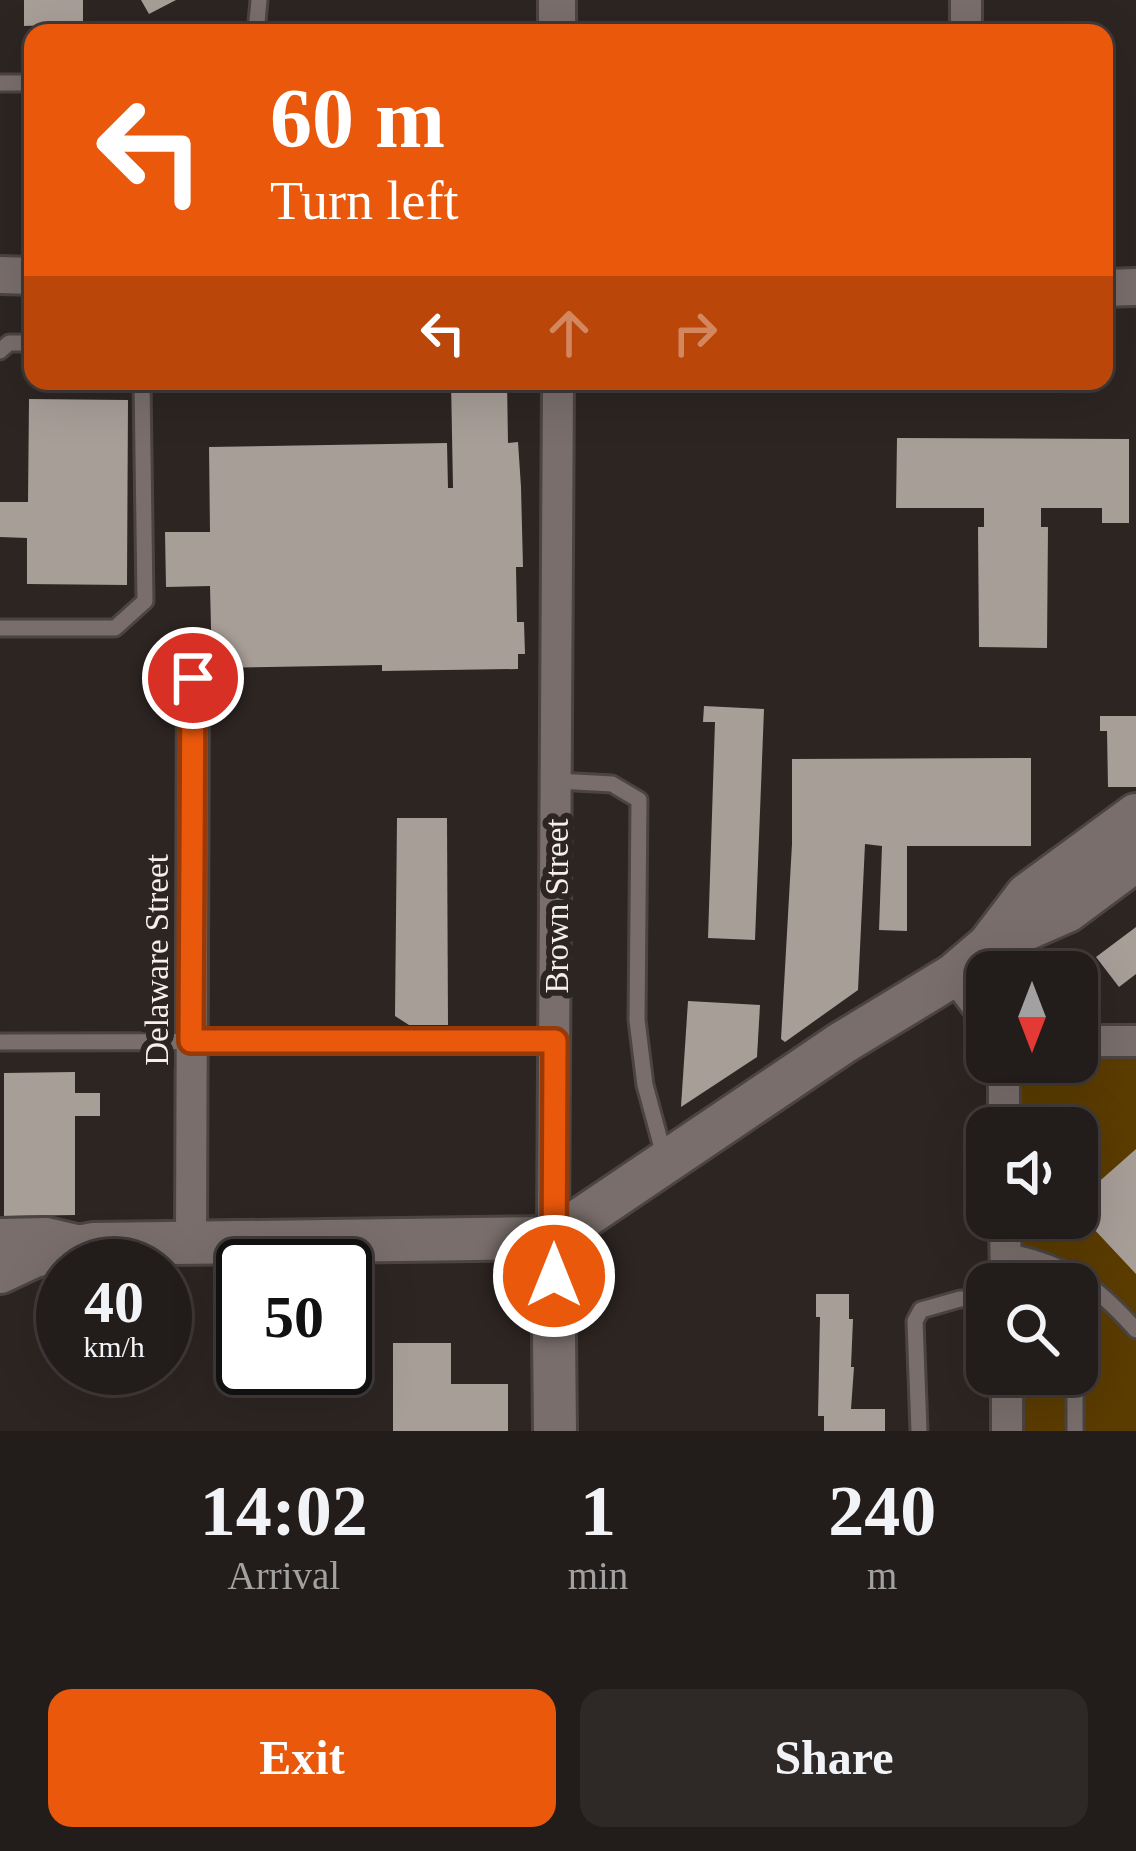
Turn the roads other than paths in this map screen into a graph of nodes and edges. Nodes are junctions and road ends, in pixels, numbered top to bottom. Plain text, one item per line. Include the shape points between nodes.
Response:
1 (142, 390) edge
2 (558, 390) edge
3 (0, 628) edge
4 (193, 678) dead end
5 (557, 781) junction
6 (1136, 815) edge
7 (1136, 860) edge
8 (989, 945) junction
9 (954, 975) junction
10 (966, 991) edge
11 (191, 1041) junction
12 (555, 1041) junction
13 (1098, 1041) edge
14 (1136, 1041) edge
15 (0, 1042) edge
16 (666, 1162) junction
17 (0, 1234) edge
18 (553, 1238) junction
19 (72, 1239) edge
20 (190, 1239) edge
21 (1005, 1239) edge
22 (192, 1242) edge
23 (1005, 1251) junction
24 (36, 1256) edge
25 (1005, 1263) edge
26 (1054, 1263) edge
27 (0, 1272) edge
28 (1098, 1298) edge
29 (966, 1300) edge
30 (1136, 1330) edge
31 (1006, 1395) edge
32 (1075, 1395) edge
33 (555, 1431) edge
34 (919, 1431) edge
35 (1007, 1431) edge
36 (1075, 1431) edge

1 - 3 lane via 145,601 115,628
2 - 5 street, Brown Street
4 - 11 street, Delaware Street
5 - 12 street, Brown Street
5 - 16 lane via 612,784 638,800 637,1020
6 - 8 main road via 1027,896
7 - 8 main road via 1067,911
8 - 9 main road
9 - 10 street
9 - 16 main road
11 - 12 lane
11 - 15 lane
11 - 20 street, Delaware Street
12 - 18 street, Brown Street
13 - 14 street
16 - 18 main road
17 - 19 street
18 - 22 main road
18 - 33 main road, Brown Street
21 - 23 street
23 - 25 street
23 - 26 lane
24 - 27 main road
28 - 30 lane
29 - 34 lane via 921,1310 915,1321
31 - 35 street
32 - 36 lane

